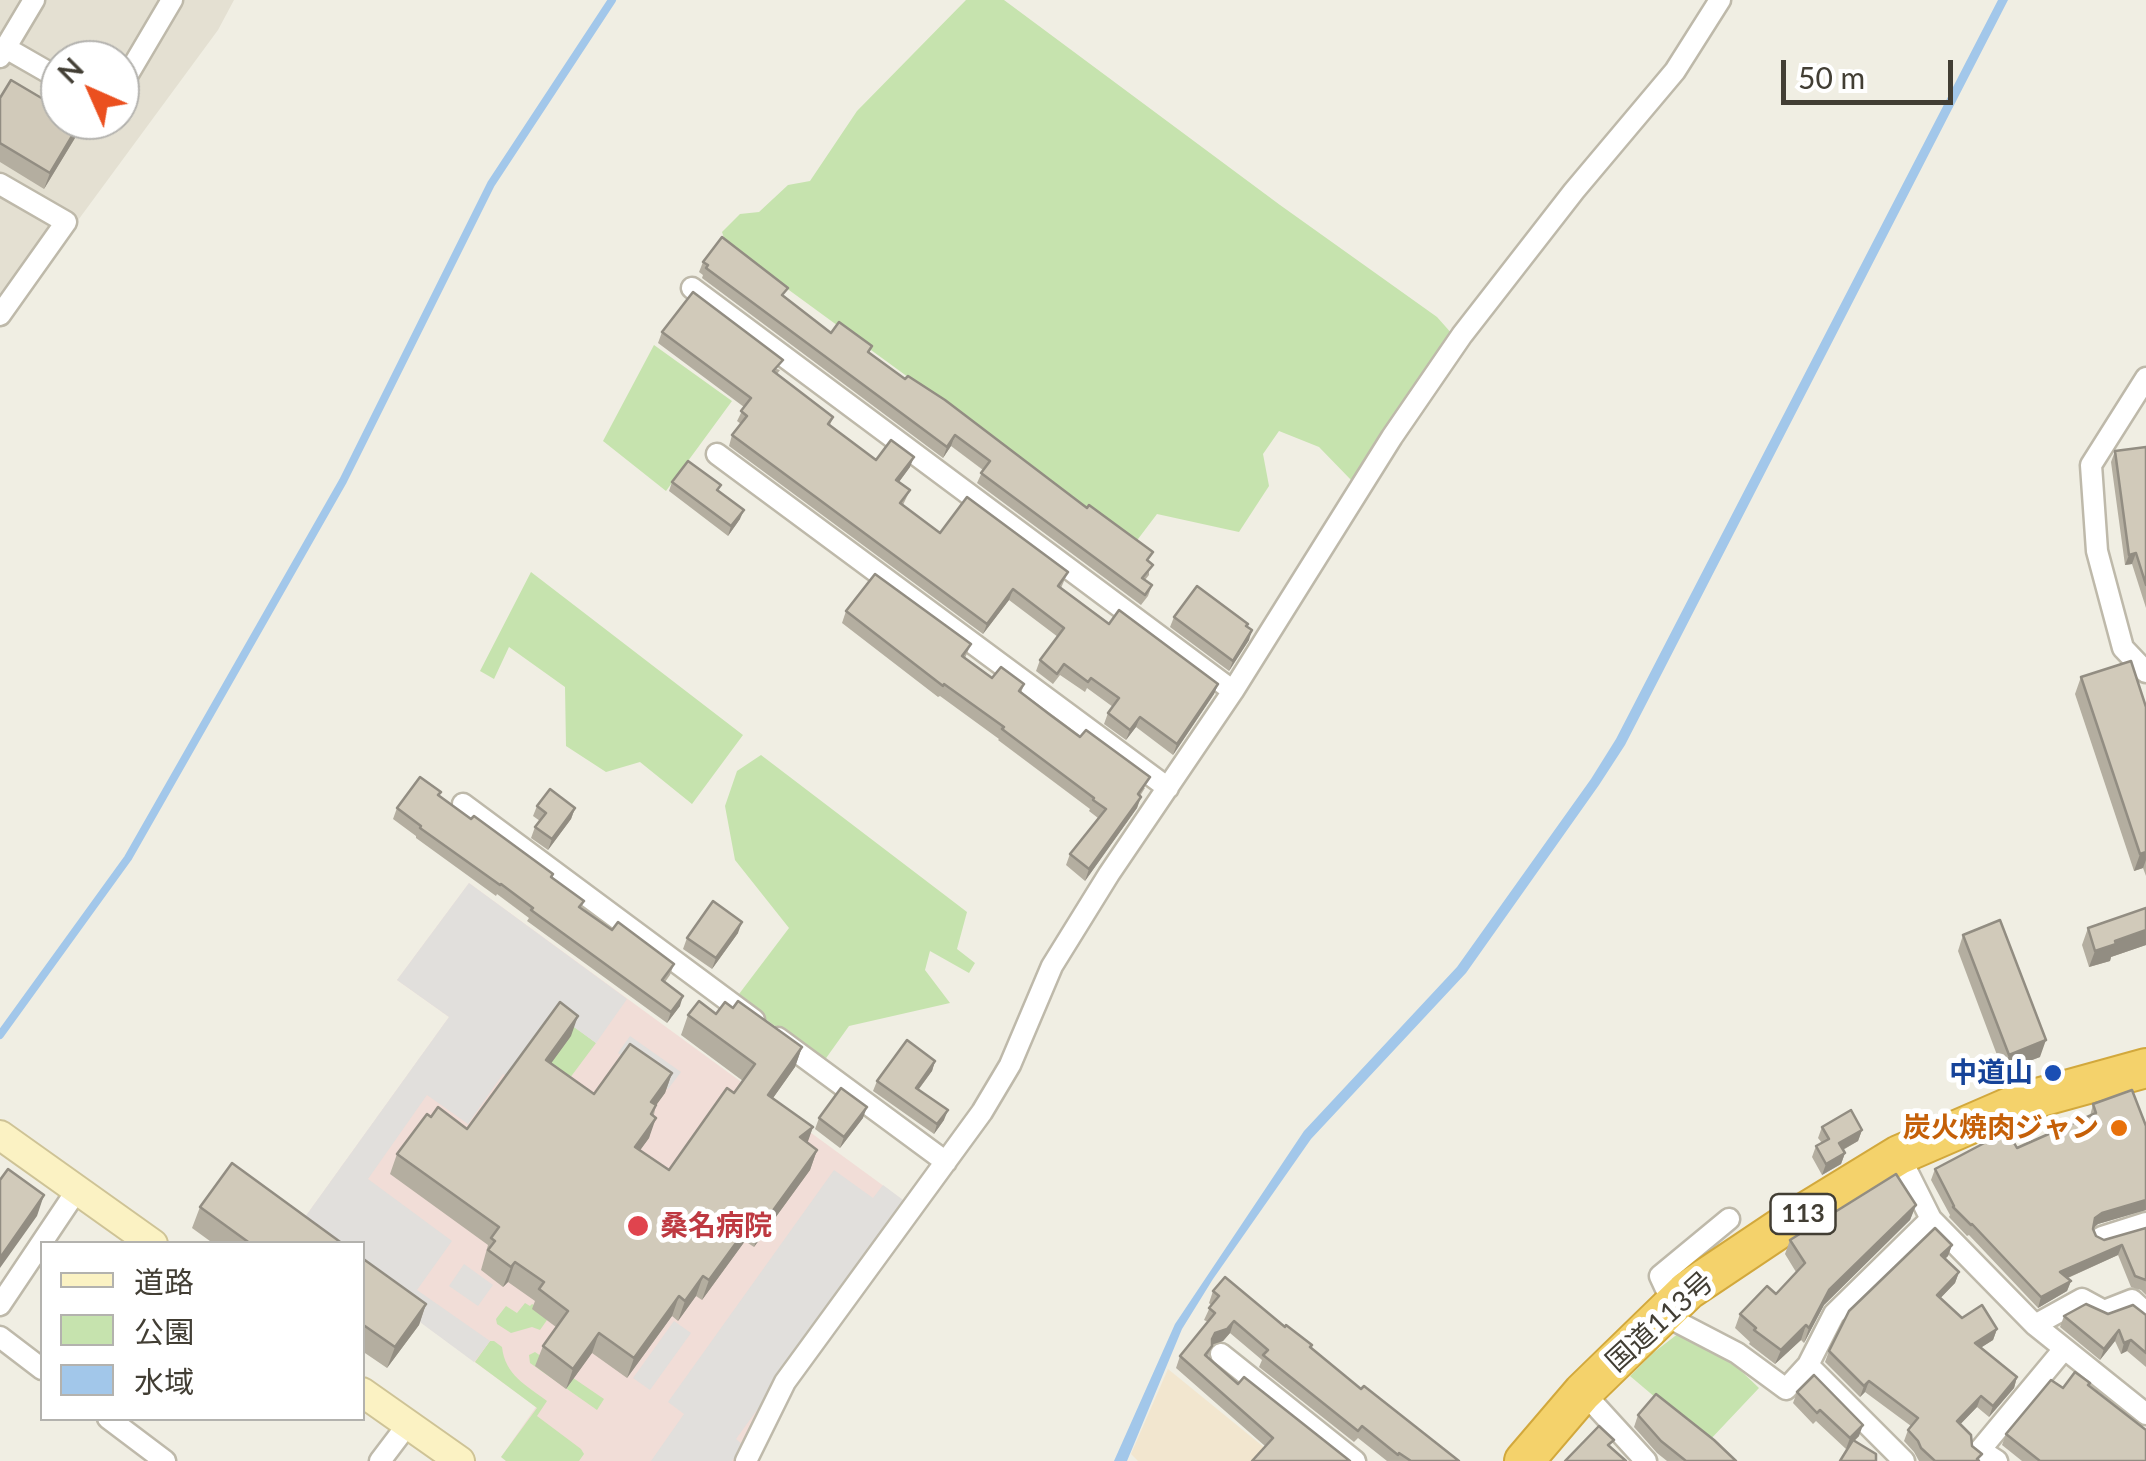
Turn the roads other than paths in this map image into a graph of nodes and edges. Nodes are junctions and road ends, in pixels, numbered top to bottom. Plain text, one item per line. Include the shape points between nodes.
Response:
1 (34, 0) edge
2 (172, 0) edge
3 (1720, 0) edge
4 (3, 53) edge
5 (140, 54) edge
6 (40, 70) edge
7 (0, 184) edge
8 (692, 288) edge
9 (0, 315) edge
10 (2146, 378) edge
11 (717, 454) dead end
12 (2146, 672) edge
13 (1233, 691) junction
14 (1168, 788) junction
15 (462, 804) dead end
16 (2146, 1068) edge
17 (0, 1134) edge
18 (1899, 1155) junction
19 (946, 1162) junction
20 (77, 1190) junction
21 (1931, 1219) junction
22 (1728, 1220) dead end
23 (2146, 1222) edge
24 (2102, 1237) edge
25 (43, 1241) edge
26 (149, 1241) edge
27 (40, 1245) edge
28 (0, 1304) edge
29 (1668, 1309) junction
30 (2146, 1313) edge
31 (2035, 1325) junction
32 (0, 1337) edge
33 (2064, 1349) junction
34 (1221, 1354) dead end
35 (1808, 1364) junction
36 (40, 1367) edge
37 (1584, 1392) junction
38 (365, 1394) edge
39 (2146, 1414) edge
40 (112, 1421) edge
41 (408, 1424) junction
42 (1630, 1443) junction
43 (165, 1461) edge
44 (380, 1461) edge
45 (460, 1461) edge
46 (746, 1461) edge
47 (1355, 1461) edge
48 (1524, 1461) edge
49 (1616, 1461) edge
50 (1646, 1461) edge
51 (1904, 1461) edge
52 (1997, 1461) edge

1 - 4 street
2 - 5 street
3 - 13 street via 1675,71 1462,335
4 - 6 street
7 - 9 street via 66,222
8 - 13 street
10 - 12 street via 2090,465 2097,551 2110,600 2123,648
11 - 14 street
13 - 14 street
14 - 19 street via 1052,966 1010,1065
15 - 19 street
16 - 18 highway, 国道113号 / 113 via 2019,1104
17 - 20 street
18 - 21 street
18 - 29 highway, 国道113号 / 113 via 1774,1232
19 - 46 street via 785,1382
20 - 25 street
20 - 26 street
21 - 31 street
21 - 35 street via 1834,1314
22 - 29 street via 1660,1276
23 - 24 street
27 - 28 street
29 - 35 street via 1786,1389
29 - 37 highway, 国道113号 / 113
30 - 31 street via 2132,1300 2104,1310 2082,1299
31 - 33 street
32 - 36 street
33 - 39 street
33 - 52 street via 1980,1450
34 - 47 street
35 - 51 street
37 - 42 street
37 - 48 highway, 国道113号 / 113
38 - 41 street
40 - 43 street
41 - 44 street
41 - 45 street
42 - 49 street
42 - 50 street

